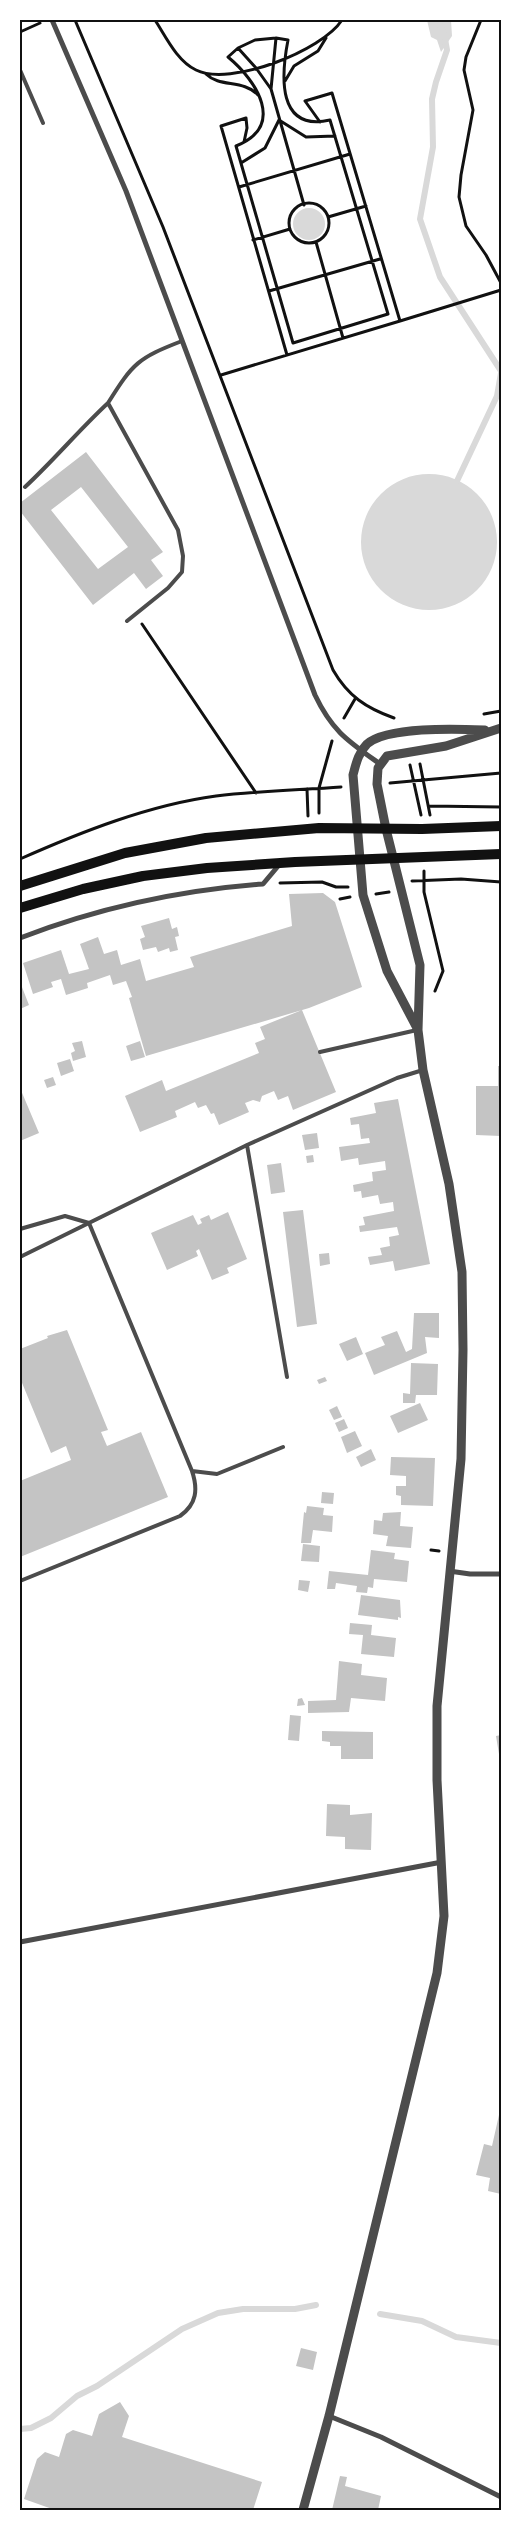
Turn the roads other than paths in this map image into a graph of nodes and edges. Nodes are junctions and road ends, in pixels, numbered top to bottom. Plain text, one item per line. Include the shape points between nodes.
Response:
1 (52, 20) edge
2 (20, 70) edge
3 (43, 123) dead end
4 (182, 341) junction
5 (108, 403) junction
6 (25, 487) dead end
7 (128, 621) dead end
8 (501, 728) edge
9 (491, 730) junction
10 (362, 751) junction
11 (380, 764) junction
12 (501, 826) edge
13 (356, 828) junction
14 (386, 829) junction
15 (501, 854) edge
16 (393, 858) junction
17 (359, 859) junction
18 (280, 863) junction
19 (20, 886) edge
20 (20, 908) edge
21 (20, 938) edge
22 (418, 1030) junction
23 (320, 1052) dead end
24 (423, 1070) junction
25 (247, 1145) junction
26 (89, 1223) junction
27 (20, 1229) edge
28 (20, 1257) edge
29 (287, 1377) dead end
30 (283, 1447) dead end
31 (192, 1471) junction
32 (449, 1571) junction
33 (501, 1574) edge
34 (20, 1581) edge
35 (442, 1862) junction
36 (20, 1942) edge
37 (329, 2416) junction
38 (501, 2496) edge
39 (303, 2510) edge

1 - 4 street via 126,191
2 - 3 lane
4 - 5 lane via 152,353 134,365
4 - 10 street via 315,695 326,718
5 - 6 lane
5 - 7 lane via 178,530 183,556 182,572
8 - 9 street
9 - 10 street via 443,728 403,733 375,739
9 - 11 street via 446,746 390,754
10 - 11 street
10 - 13 street via 353,775
11 - 14 street via 377,784
12 - 14 main road
13 - 14 main road
13 - 17 street
13 - 19 main road via 264,832 164,844 107,858
14 - 16 street
15 - 16 main road
16 - 17 main road
16 - 22 street via 420,965
17 - 18 main road
17 - 22 street via 362,891 387,972
18 - 20 main road via 143,876 83,889
18 - 21 street via 264,884 223,887 153,899
22 - 23 lane
22 - 24 street
24 - 25 lane via 397,1078
24 - 32 street via 449,1184 462,1272 461,1460
25 - 26 lane
25 - 29 lane
26 - 27 lane via 65,1216
26 - 28 lane
26 - 31 lane
30 - 31 lane via 217,1474
31 - 34 lane via 196,1481 194,1501 180,1516
32 - 33 street
32 - 35 street via 437,1706
35 - 36 street
35 - 37 street via 444,1916 437,1973
37 - 38 street via 381,2437
37 - 39 street

